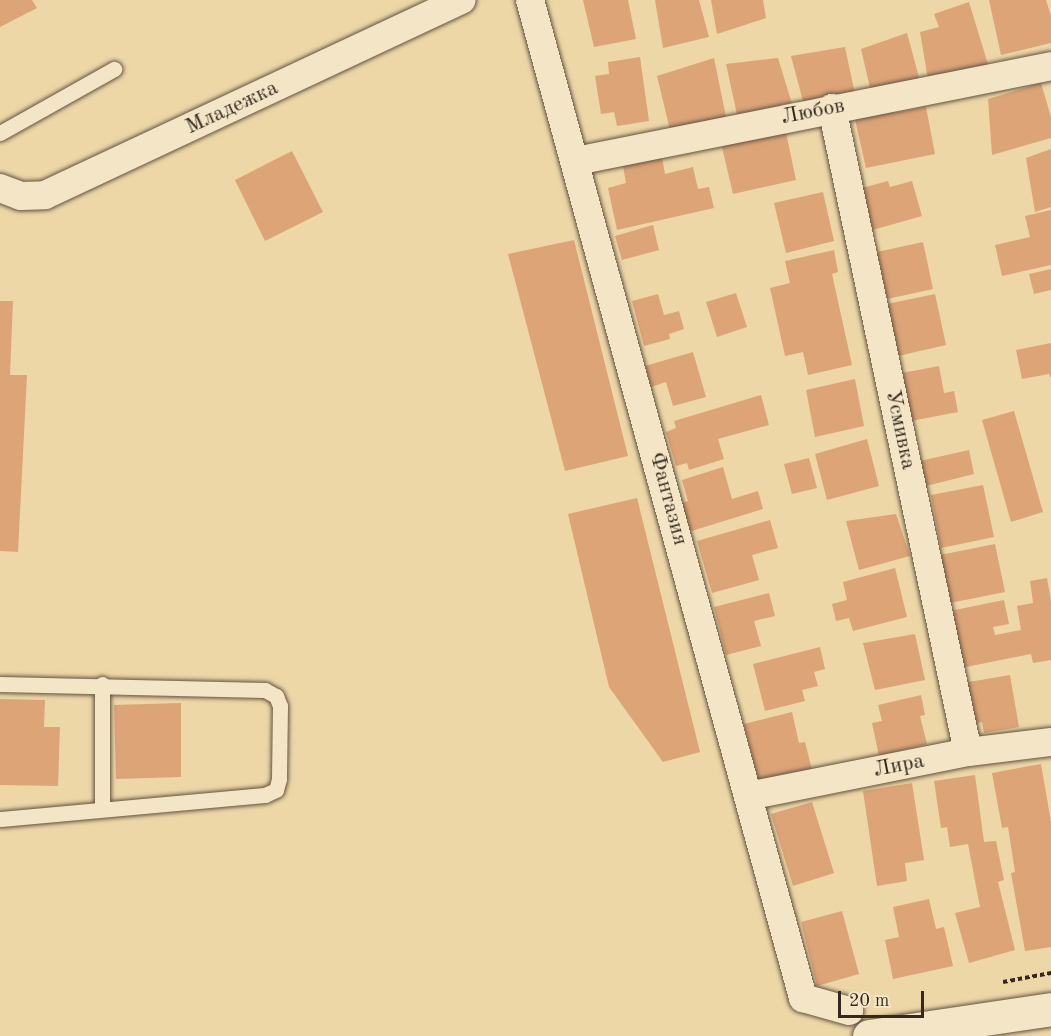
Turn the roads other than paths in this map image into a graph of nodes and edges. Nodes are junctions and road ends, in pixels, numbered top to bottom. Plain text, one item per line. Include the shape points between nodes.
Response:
1 (462, 0) edge
2 (531, 0) edge
3 (1051, 66) edge
4 (114, 69) dead end
5 (832, 108) junction
6 (0, 133) edge
7 (576, 161) junction
8 (0, 188) edge
9 (0, 684) edge
10 (102, 684) junction
11 (1051, 742) edge
12 (968, 752) junction
13 (748, 796) junction
14 (102, 808) junction
15 (0, 819) edge
16 (1051, 1009) edge
17 (859, 1024) edge

1 - 8 street, Младежка via 45,195 21,196
2 - 7 street, Фантазия
3 - 5 street, Любов
4 - 6 lane
5 - 7 street, Любов
5 - 12 street, Усмивка
7 - 13 street, Фантазия
9 - 10 lane
10 - 14 lane
10 - 14 lane via 266,690 276,696 280,706 276,790 265,795
11 - 12 street, Лира
12 - 13 street, Лира
13 - 17 street, Фантазия via 803,998
14 - 15 lane
16 - 17 main road

